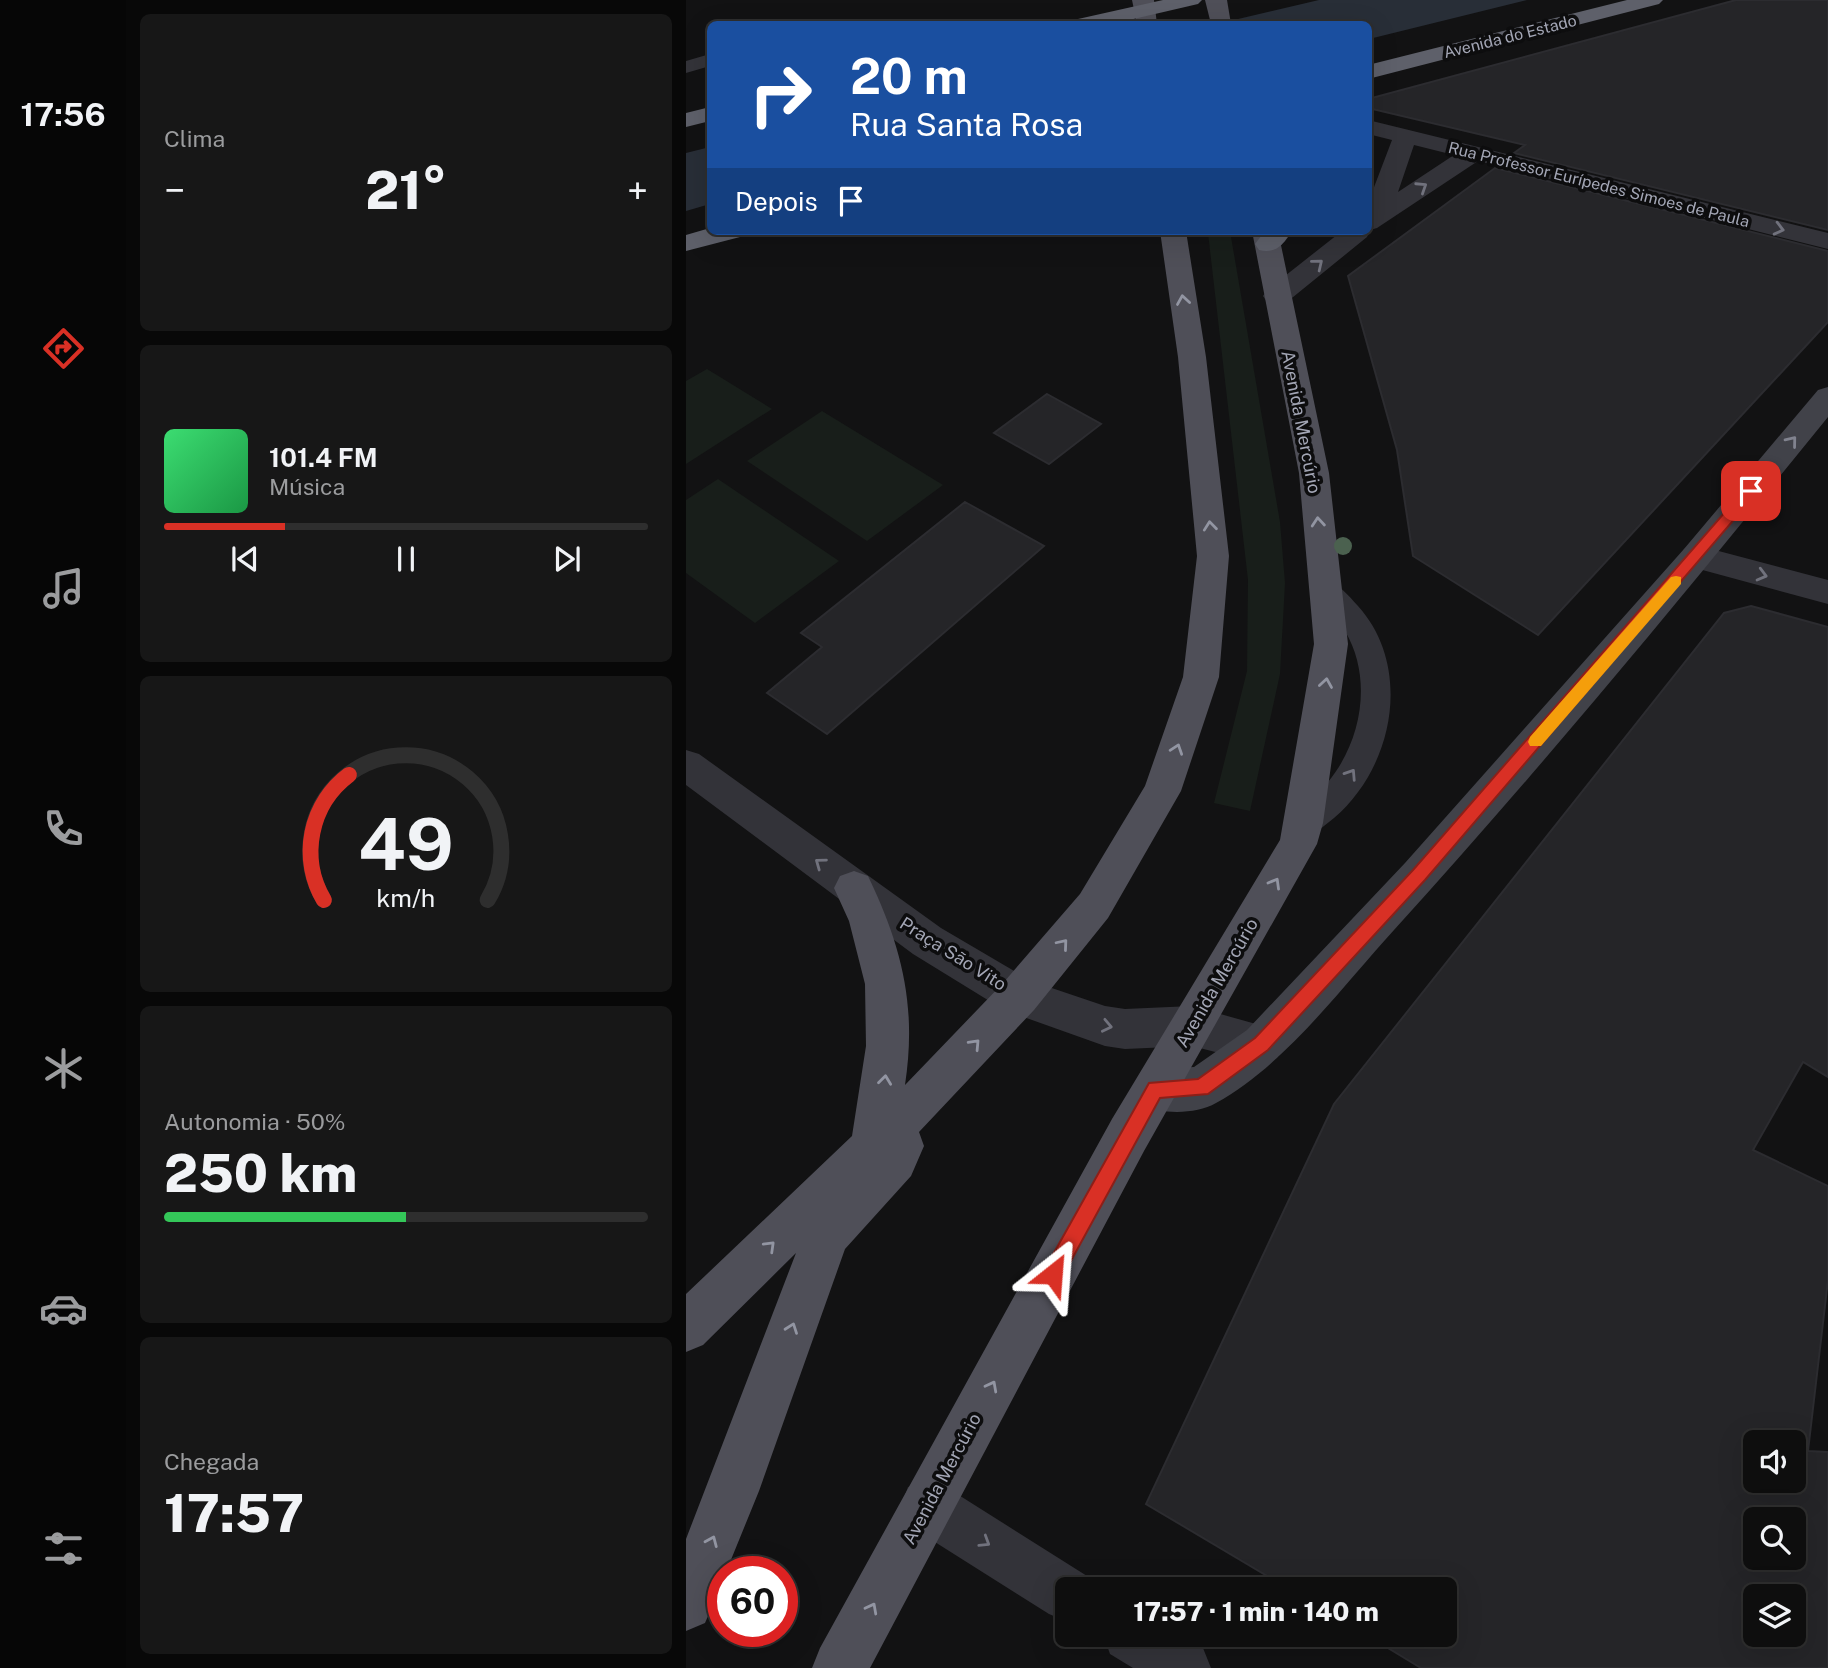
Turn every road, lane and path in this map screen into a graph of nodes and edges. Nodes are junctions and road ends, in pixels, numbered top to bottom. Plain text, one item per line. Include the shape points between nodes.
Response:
1 (1191, 0) edge
2 (1216, 0) edge
3 (1652, 0) edge
4 (1145, 12) edge
5 (1101, 21) edge
6 (1221, 21) edge
7 (707, 61) edge
8 (686, 67) edge
9 (1372, 71) edge
10 (707, 115) edge
11 (686, 120) edge
12 (1372, 127) edge
13 (1406, 135) junction
14 (1475, 152) junction
15 (1372, 215) edge
16 (1372, 221) edge
17 (716, 235) edge
18 (1174, 235) edge
19 (1271, 235) edge
20 (1354, 235) edge
21 (1828, 242) edge
22 (686, 243) edge
23 (1277, 296) junction
24 (1828, 397) edge
25 (1696, 557) junction
26 (1325, 590) junction
27 (1828, 592) edge
28 (686, 765) edge
29 (1304, 822) junction
30 (854, 888) junction
31 (1019, 996) junction
32 (1192, 1026) junction
33 (1262, 1044) junction
34 (1155, 1090) junction
35 (930, 1091) junction
36 (872, 1147) junction
37 (686, 1328) edge
38 (927, 1506) junction
39 (1055, 1587) edge
40 (686, 1604) edge
41 (1150, 1647) edge
42 (840, 1668) edge
43 (1183, 1668) edge

1 - 4 highway
2 - 6 main road
3 - 9 highway, Avenida do Estado
4 - 5 highway
7 - 8 lane
10 - 11 highway
12 - 13 street, Rua Professor Eurípedes Simoes de Paula
13 - 14 street, Rua Professor Eurípedes Simoes de Paula
13 - 15 street
16 -> 14 street
14 -> 21 street, Rua Professor Eurípedes Simoes de Paula
17 - 22 highway
31 -> 18 main road via 1094,906 1162,791 1201,677 1213,556
19 - 23 main road, Avenida Mercúrio
23 -> 20 street
26 -> 23 main road, Avenida Mercúrio via 1314,472
25 -> 24 main road
25 -> 27 street
25 - 33 main road via 1419,875
29 -> 26 main road, Avenida Mercúrio via 1331,645
29 -> 26 lane via 1340,792 1364,754 1376,717 1373,656 1356,623
30 -> 28 street, Praça São Vito
32 -> 29 main road, Avenida Mercúrio via 1298,844
30 - 31 street, Praça São Vito via 927,941
36 -> 30 main road via 888,1060 888,989 873,928
31 -> 32 street, Praça São Vito via 1105,1026
35 -> 31 main road
32 - 33 street, Praça São Vito
32 - 34 main road, Avenida Mercúrio
33 - 34 main road via 1201,1087
38 -> 34 main road, Avenida Mercúrio
35 - 36 main road
40 -> 35 main road via 733,1491 827,1234 895,1160
37 -> 36 main road
38 -> 39 street
42 -> 38 main road, Avenida Mercúrio
41 - 43 street

